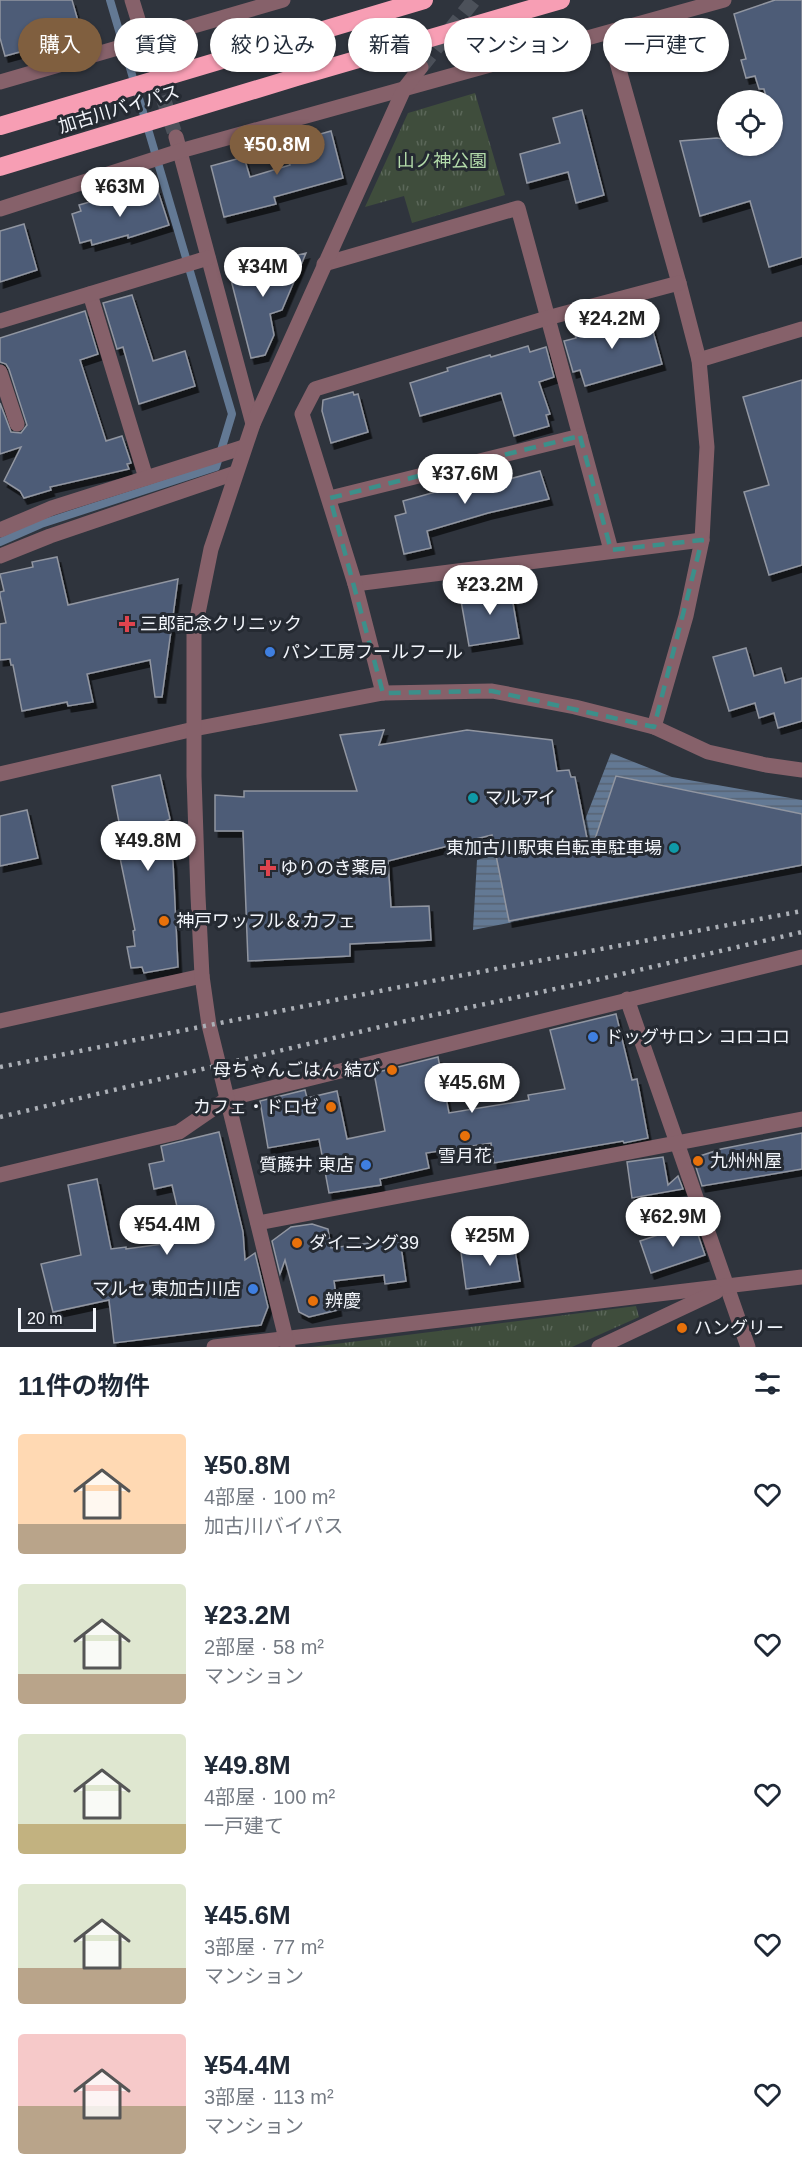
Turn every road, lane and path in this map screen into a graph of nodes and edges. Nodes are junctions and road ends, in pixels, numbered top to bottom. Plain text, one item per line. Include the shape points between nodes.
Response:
1 (132, 0) edge
2 (283, 0) edge
3 (424, 0) edge
4 (561, 0) edge
5 (724, 0) edge
6 (137, 18) edge
7 (661, 18) edge
8 (198, 29) edge
9 (603, 35) edge
10 (114, 54) edge
11 (417, 72) tunnel mouth
12 (620, 72) edge
13 (0, 82) edge
14 (404, 88) junction
15 (0, 126) edge
16 (178, 144) junction
17 (0, 167) edge
18 (0, 209) edge
19 (208, 258) junction
20 (324, 264) junction
21 (680, 283) junction
22 (90, 294) junction
23 (547, 318) junction
24 (0, 321) edge
25 (802, 329) edge
26 (699, 360) junction
27 (0, 372) edge
28 (17, 424) dead end
29 (253, 424) junction
30 (580, 436) junction
31 (244, 447) junction
32 (235, 473) junction
33 (146, 478) junction
34 (330, 498) junction
35 (0, 530) edge
36 (702, 540) junction
37 (611, 550) junction
38 (0, 556) edge
39 (355, 584) junction
40 (383, 693) junction
41 (654, 727) junction
42 (194, 729) junction
43 (802, 770) edge
44 (0, 774) edge
45 (802, 957) edge
46 (202, 976) junction
47 (627, 999) junction
48 (0, 1021) edge
49 (227, 1099) junction
50 (802, 1119) edge
51 (679, 1144) junction
52 (0, 1175) edge
53 (258, 1223) junction
54 (802, 1277) edge
55 (727, 1287) junction
56 (287, 1342) edge
57 (214, 1347) edge
58 (599, 1347) edge
59 (748, 1347) edge

1 - 6 street
2 - 8 street
3 - 15 highway, 加古川バイパス
4 - 17 highway, 加古川バイパス
5 - 7 street
9 - 14 street
10 - 13 street
11 - 14 street
12 - 21 street
14 - 16 street
14 - 20 street
16 - 18 street
16 - 19 street
19 - 22 street
19 - 29 street
20 - 23 street via 518,208
20 - 29 street
21 - 23 street
21 - 26 street
22 - 24 street
22 - 33 street
23 - 30 street
23 - 34 street via 315,389 302,414
25 - 26 street
26 - 36 street via 707,447
27 - 28 street
29 - 31 street
30 - 34 street
30 - 37 street
31 - 32 street
31 - 33 street
32 - 38 street
32 - 42 street via 211,549 194,633
33 - 35 street via 52,508
34 - 39 street
36 - 37 street
36 - 41 street via 686,616
37 - 39 street
39 - 40 street
40 - 41 street via 492,691
40 - 42 street
41 - 43 street via 708,752
42 - 44 street
42 - 46 street
45 - 47 street
46 - 48 street
46 - 49 street
47 - 49 street
47 - 51 street
49 - 52 street via 179,1132
49 - 53 street
50 - 51 street
51 - 53 street
51 - 55 street
53 - 56 street
54 - 55 street
55 - 56 street
55 - 58 street
55 - 59 street
56 - 57 street

